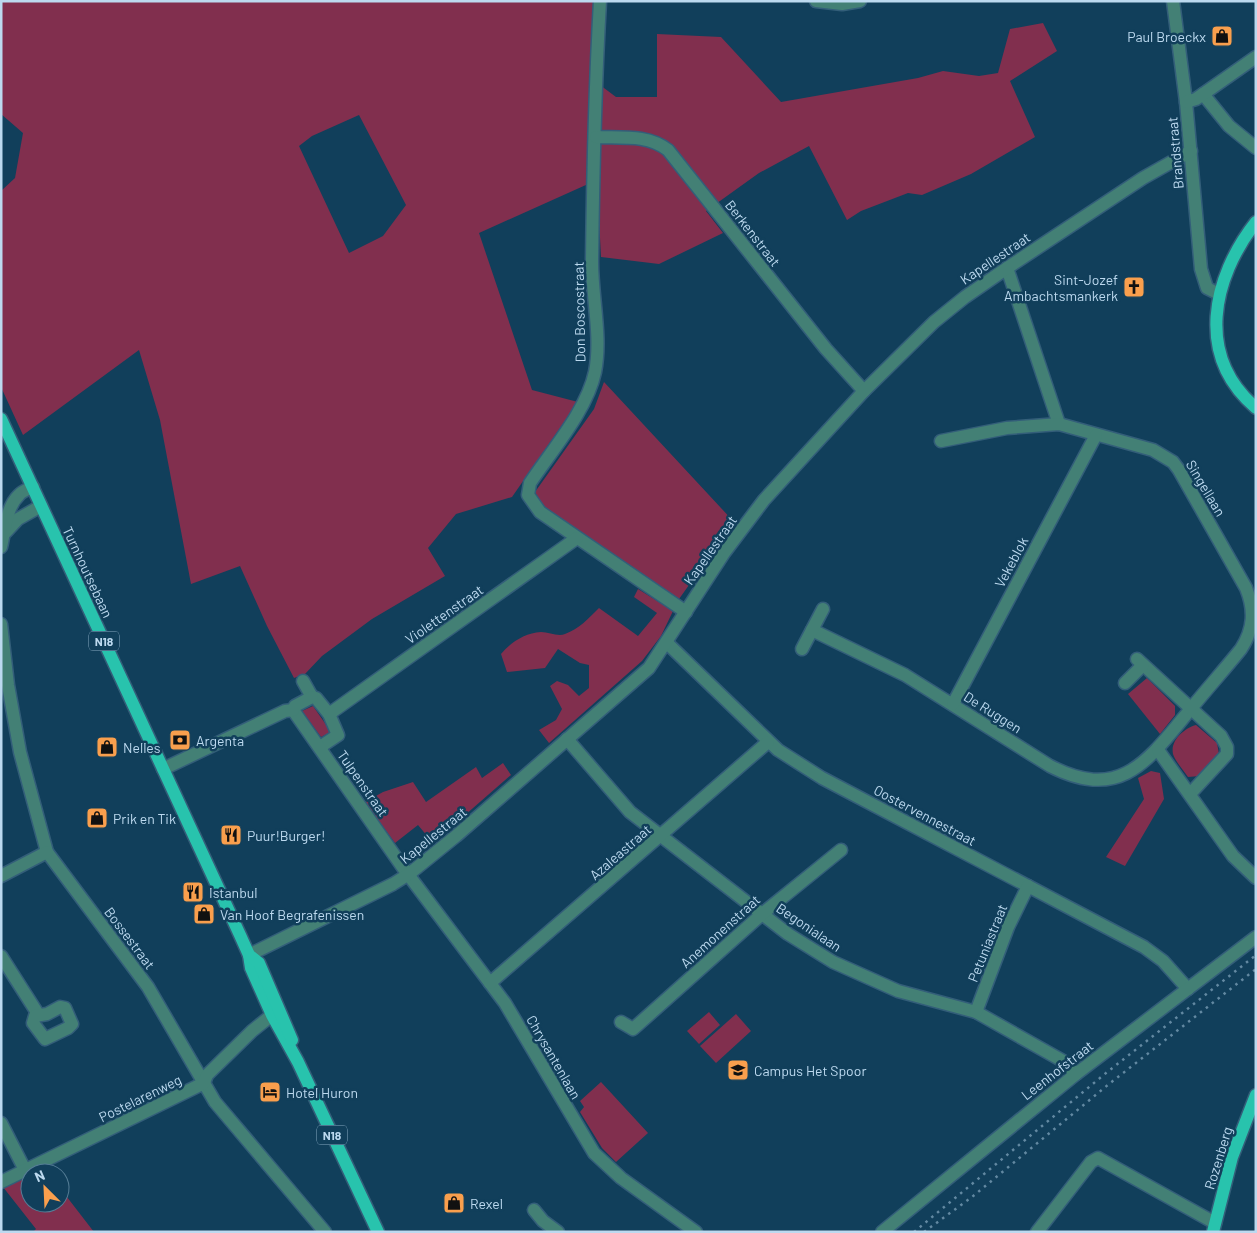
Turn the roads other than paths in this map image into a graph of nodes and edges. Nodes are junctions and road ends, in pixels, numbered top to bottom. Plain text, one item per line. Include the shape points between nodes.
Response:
1 (600, 1) edge
2 (816, 1) edge
3 (860, 1) edge
4 (1173, 1) edge
5 (1256, 57) edge
6 (1203, 94) junction
7 (1186, 102) junction
8 (596, 137) junction
9 (1256, 148) edge
10 (1192, 151) junction
11 (1256, 222) edge
12 (1007, 268) junction
13 (1219, 294) junction
14 (864, 391) junction
15 (1256, 408) edge
16 (1, 419) edge
17 (1059, 424) junction
18 (1096, 434) junction
19 (941, 441) dead end
20 (33, 487) junction
21 (41, 506) junction
22 (577, 538) junction
23 (2, 542) edge
24 (823, 609) dead end
25 (686, 612) junction
26 (1, 624) edge
27 (812, 630) junction
28 (667, 642) junction
29 (802, 649) dead end
30 (303, 681) dead end
31 (1125, 683) dead end
32 (312, 698) junction
33 (953, 704) junction
34 (293, 710) junction
35 (1190, 710) junction
36 (329, 714) junction
37 (567, 739) junction
38 (768, 742) junction
39 (320, 747) junction
40 (1158, 750) junction
41 (163, 769) junction
42 (1190, 794) junction
43 (661, 836) junction
44 (840, 850) dead end
45 (46, 852) junction
46 (409, 874) junction
47 (1, 876) edge
48 (1256, 878) edge
49 (1028, 886) junction
50 (762, 914) junction
51 (1256, 937) edge
52 (249, 955) junction
53 (1, 956) edge
54 (490, 983) junction
55 (1188, 989) junction
56 (976, 1012) junction
57 (38, 1014) dead end
58 (272, 1015) junction
59 (621, 1022) dead end
60 (298, 1062) junction
61 (1076, 1074) junction
62 (204, 1083) junction
63 (1256, 1094) edge
64 (1, 1123) edge
65 (21, 1163) edge
66 (39, 1163) edge
67 (20, 1172) edge
68 (1, 1182) edge
69 (534, 1210) dead end
70 (681, 1227) edge
71 (1214, 1228) edge
72 (325, 1232) edge
73 (378, 1232) edge
74 (558, 1232) edge
75 (696, 1232) edge
76 (882, 1232) edge
77 (1037, 1232) edge

1 - 8 street, Don Boscostraat
2 - 3 street via 842,4
4 - 7 street, Brandstraat
5 - 6 street
6 - 7 street
6 - 9 street via 1229,126
7 - 10 street, Brandstraat
8 - 14 street, Berkenstraat via 647,139 668,150 816,337
8 - 22 street, Don Boscostraat via 592,264 597,345 595,372 582,406 530,483 528,495 540,512
10 - 12 street, Kapellestraat via 1143,178
10 - 13 street, Brandstraat via 1197,240 1203,281 1207,288
11 - 13 main road via 1235,254
12 - 14 street, Kapellestraat via 949,309
12 - 17 street
13 - 15 main road via 1216,325 1221,355 1235,386
14 - 25 street, Kapellestraat via 764,500
16 - 20 main road, Turnhoutsebaan / N18
17 - 18 street, Singellaan
17 - 19 street, Singellaan via 1008,428
18 - 33 street, Vekeblok
18 - 35 street, Singellaan via 1152,450 1173,462 1252,603 1249,637
20 - 21 main road, Turnhoutsebaan / N18
20 - 23 street via 19,494 12,506
21 - 23 street via 18,519
21 - 41 main road, Turnhoutsebaan / N18
22 - 25 street, Don Boscostraat
22 - 36 street, Violettenstraat
24 - 27 street
25 - 28 street, Kapellestraat
26 - 45 street, Bossestraat via 20,752
27 - 29 street
27 - 33 street, De Ruggen via 905,675
28 - 37 street, Kapellestraat via 649,668
28 - 38 street, Oostervennestraat
30 - 32 street
31 - 35 street via 1140,662
32 - 34 street
32 - 36 street via 316,698
33 - 40 street, De Ruggen via 1069,776 1089,780 1126,774
34 - 39 street, Tulpenstraat
34 - 41 street
35 - 40 street, De Ruggen
35 - 42 street via 1221,736 1227,747 1226,754
36 - 39 street via 338,735
37 - 43 street, Begonialaan via 617,799
37 - 46 street, Kapellestraat
38 - 43 street, Azaleastraat
38 - 49 street, Oostervennestraat via 822,778
39 - 46 street, Tulpenstraat
40 - 42 street
41 - 52 main road, Turnhoutsebaan / N18
42 - 48 street via 1233,856
43 - 50 street, Begonialaan
43 - 54 street, Azaleastraat
44 - 50 street, Anemonenstraat
45 - 47 street
45 - 62 street, Bossestraat via 148,986
46 - 52 street, Kapellestraat
46 - 54 street, Chrysantenlaan
49 - 55 street, Oostervennestraat via 1155,954
49 - 56 street, Petuniastraat via 1008,927
50 - 56 street, Begonialaan via 817,952 852,971 898,991
50 - 59 street, Anemonenstraat via 633,1029
51 - 55 street, Leenhofstraat
52 - 58 main road, Turnhoutsebaan / N18 via 251,968
52 - 60 main road, Turnhoutsebaan / N18 via 259,963 266,977 285,1019
53 - 57 street
54 - 70 street, Chrysantenlaan via 594,1153
55 - 61 street, Leenhofstraat
56 - 61 street, Begonialaan via 1064,1062
58 - 60 main road, Turnhoutsebaan / N18
58 - 62 street, Postelarenweg via 207,1075
60 - 73 main road, Turnhoutsebaan / N18
61 - 76 street, Leenhofstraat
62 - 66 street, Postelarenweg
62 - 72 street, Bossestraat via 215,1102
63 - 71 main road, Rozenberg via 1232,1157
64 - 65 street
67 - 68 street, Postelarenweg
69 - 74 street
70 - 75 street, Chrysantenlaan
71 - 77 street via 1098,1158 1091,1162

